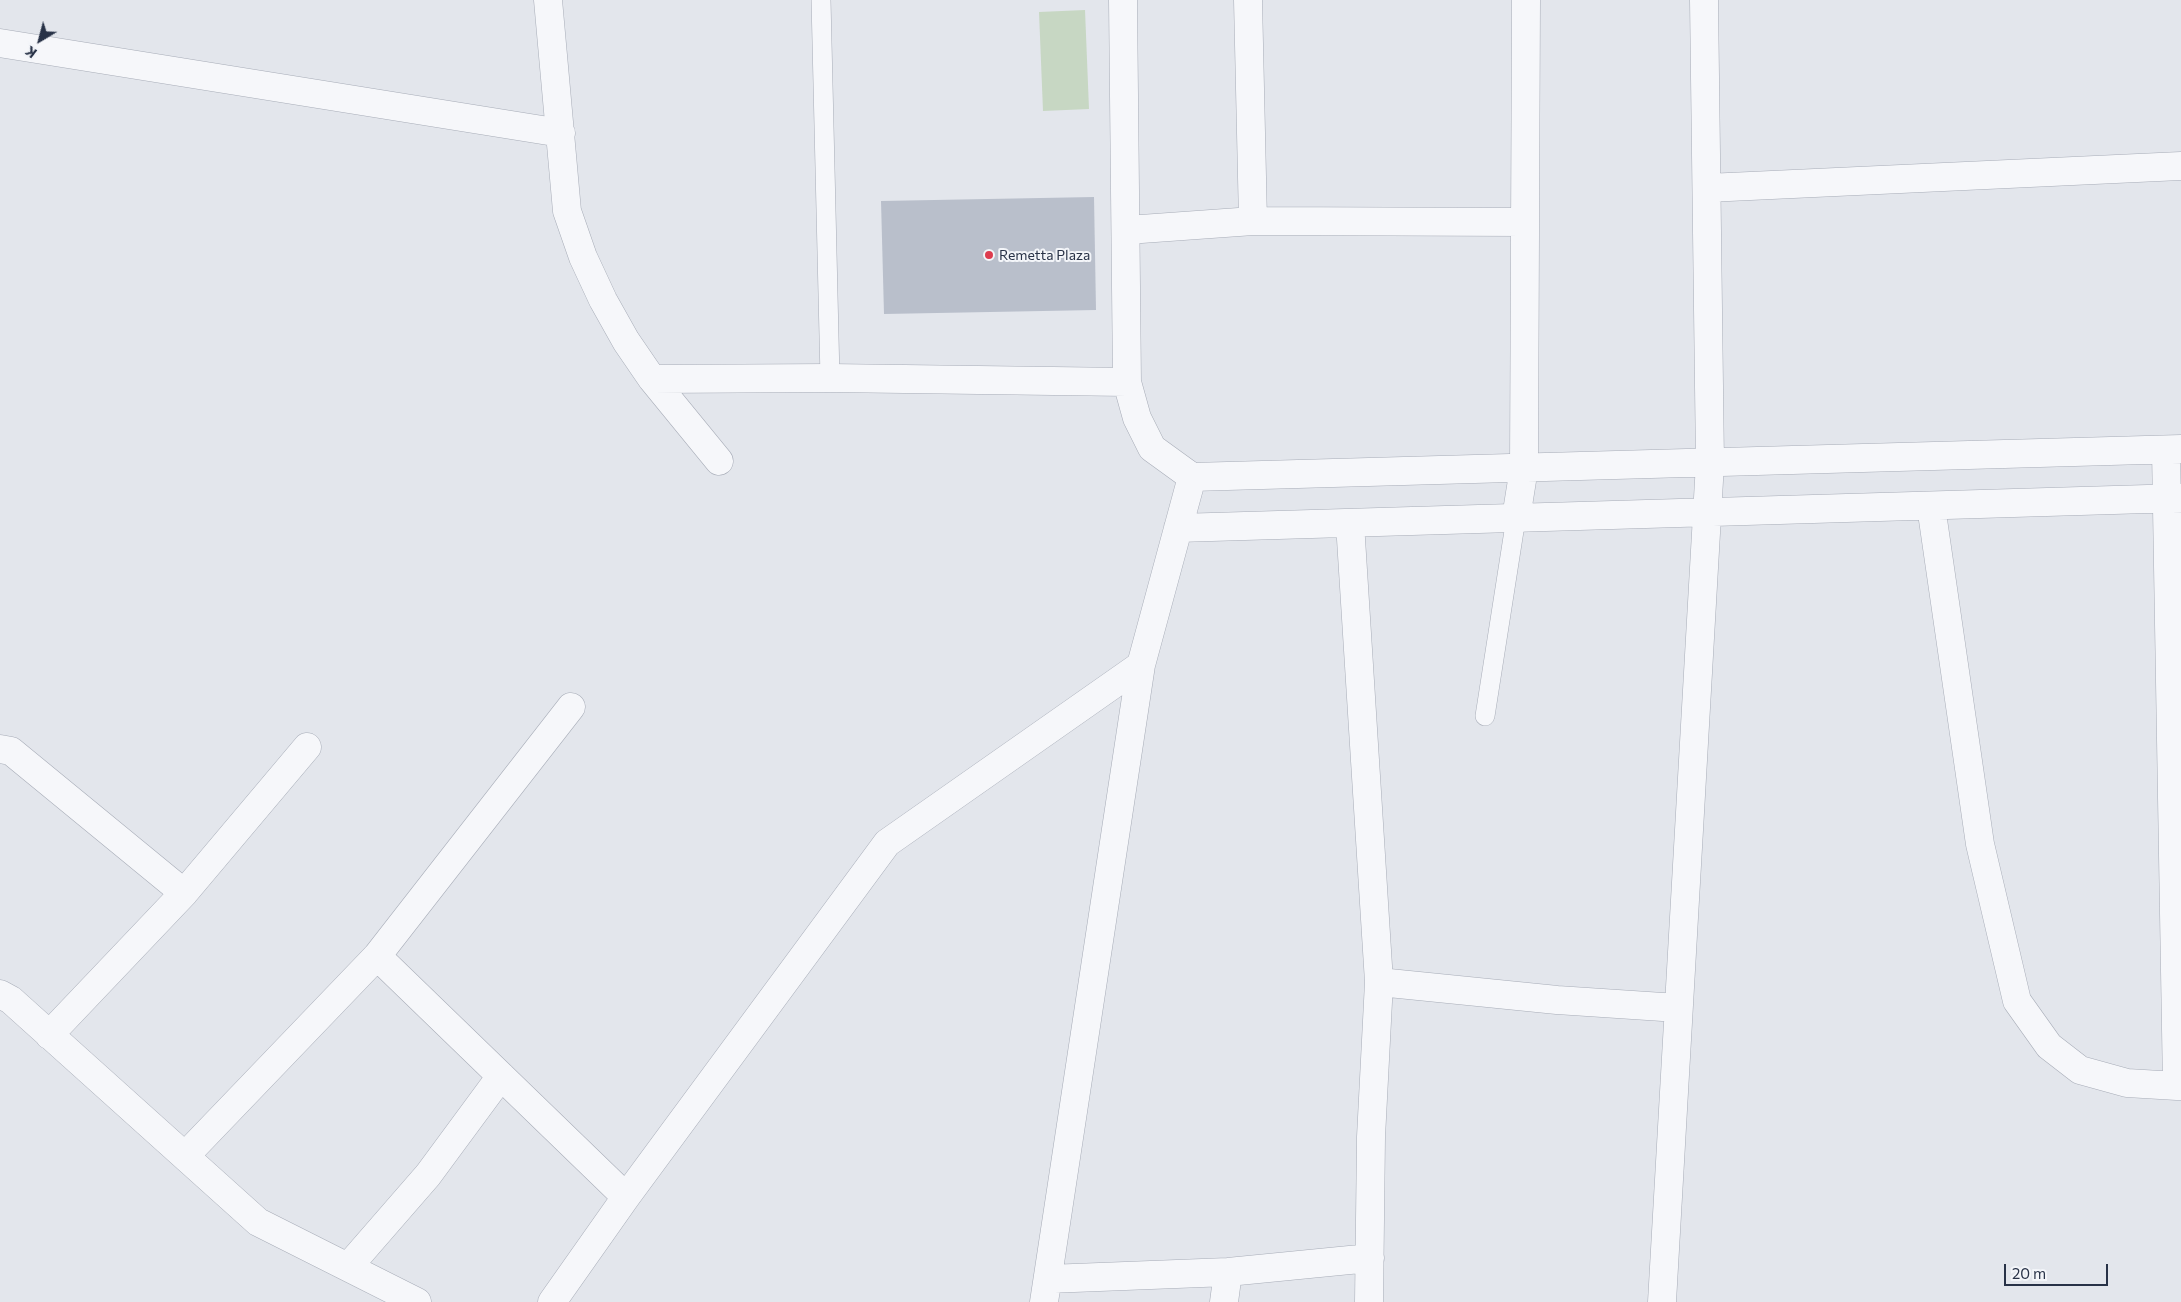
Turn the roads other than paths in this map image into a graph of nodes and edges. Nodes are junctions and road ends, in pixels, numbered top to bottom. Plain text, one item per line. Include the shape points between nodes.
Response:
1 (548, 0) edge
2 (821, 0) edge
3 (1123, 0) edge
4 (1248, 0) edge
5 (1526, 0) edge
6 (1704, 0) edge
7 (0, 43) edge
8 (561, 133) junction
9 (2181, 166) edge
10 (1707, 188) junction
11 (1253, 221) junction
12 (1525, 222) junction
13 (1127, 230) junction
14 (830, 378) junction
15 (652, 379) junction
16 (1127, 382) junction
17 (2174, 449) edge
18 (719, 461) dead end
19 (1710, 463) junction
20 (1524, 468) junction
21 (1192, 477) junction
22 (2174, 498) edge
23 (1932, 506) junction
24 (1707, 512) junction
25 (1516, 518) junction
26 (1350, 523) junction
27 (1178, 528) junction
28 (1141, 665) junction
29 (571, 707) dead end
30 (1485, 716) dead end
31 (307, 747) dead end
32 (0, 749) edge
33 (184, 893) junction
34 (377, 956) junction
35 (1379, 982) junction
36 (0, 994) edge
37 (1678, 1008) junction
38 (49, 1035) junction
39 (501, 1076) junction
40 (2179, 1086) edge
41 (185, 1156) junction
42 (626, 1197) junction
43 (1370, 1258) junction
44 (348, 1267) junction
45 (1228, 1272) junction
46 (1046, 1290) edge
47 (417, 1302) edge
48 (552, 1302) edge
49 (1224, 1302) edge
50 (1369, 1302) edge
51 (1662, 1302) edge

1 - 8 street
2 - 14 lane
3 - 13 street
4 - 11 street
5 - 12 street
6 - 10 street
7 - 8 street
8 - 15 street via 567,212 583,257 621,333
9 - 10 street
10 - 19 street
11 - 12 street
11 - 13 street
12 - 20 street
13 - 16 street
14 - 15 street
14 - 16 street
15 - 18 street
16 - 21 street via 1137,418 1152,448
17 - 19 street
17 - 22 street
19 - 20 street
19 - 24 street
20 - 21 street
20 - 25 street
21 - 27 street
22 - 23 street
22 - 40 street
23 - 24 street
23 - 40 street via 1980,844 2017,1001 2049,1046 2080,1070 2127,1083
24 - 25 street
24 - 37 street
25 - 26 street
25 - 30 lane
26 - 27 street
26 - 35 street
27 - 28 street
28 - 42 street via 887,843
28 - 46 street
29 - 34 street
31 - 33 street
32 - 33 street via 11,751
33 - 38 street
34 - 39 street
34 - 41 street
35 - 37 street via 1557,1000
35 - 43 street
36 - 38 street
37 - 51 street
38 - 41 street
39 - 42 street
39 - 44 street via 428,1175
41 - 44 street via 258,1222
42 - 48 street
43 - 45 street
43 - 50 street
44 - 47 street
45 - 46 street
45 - 49 street

